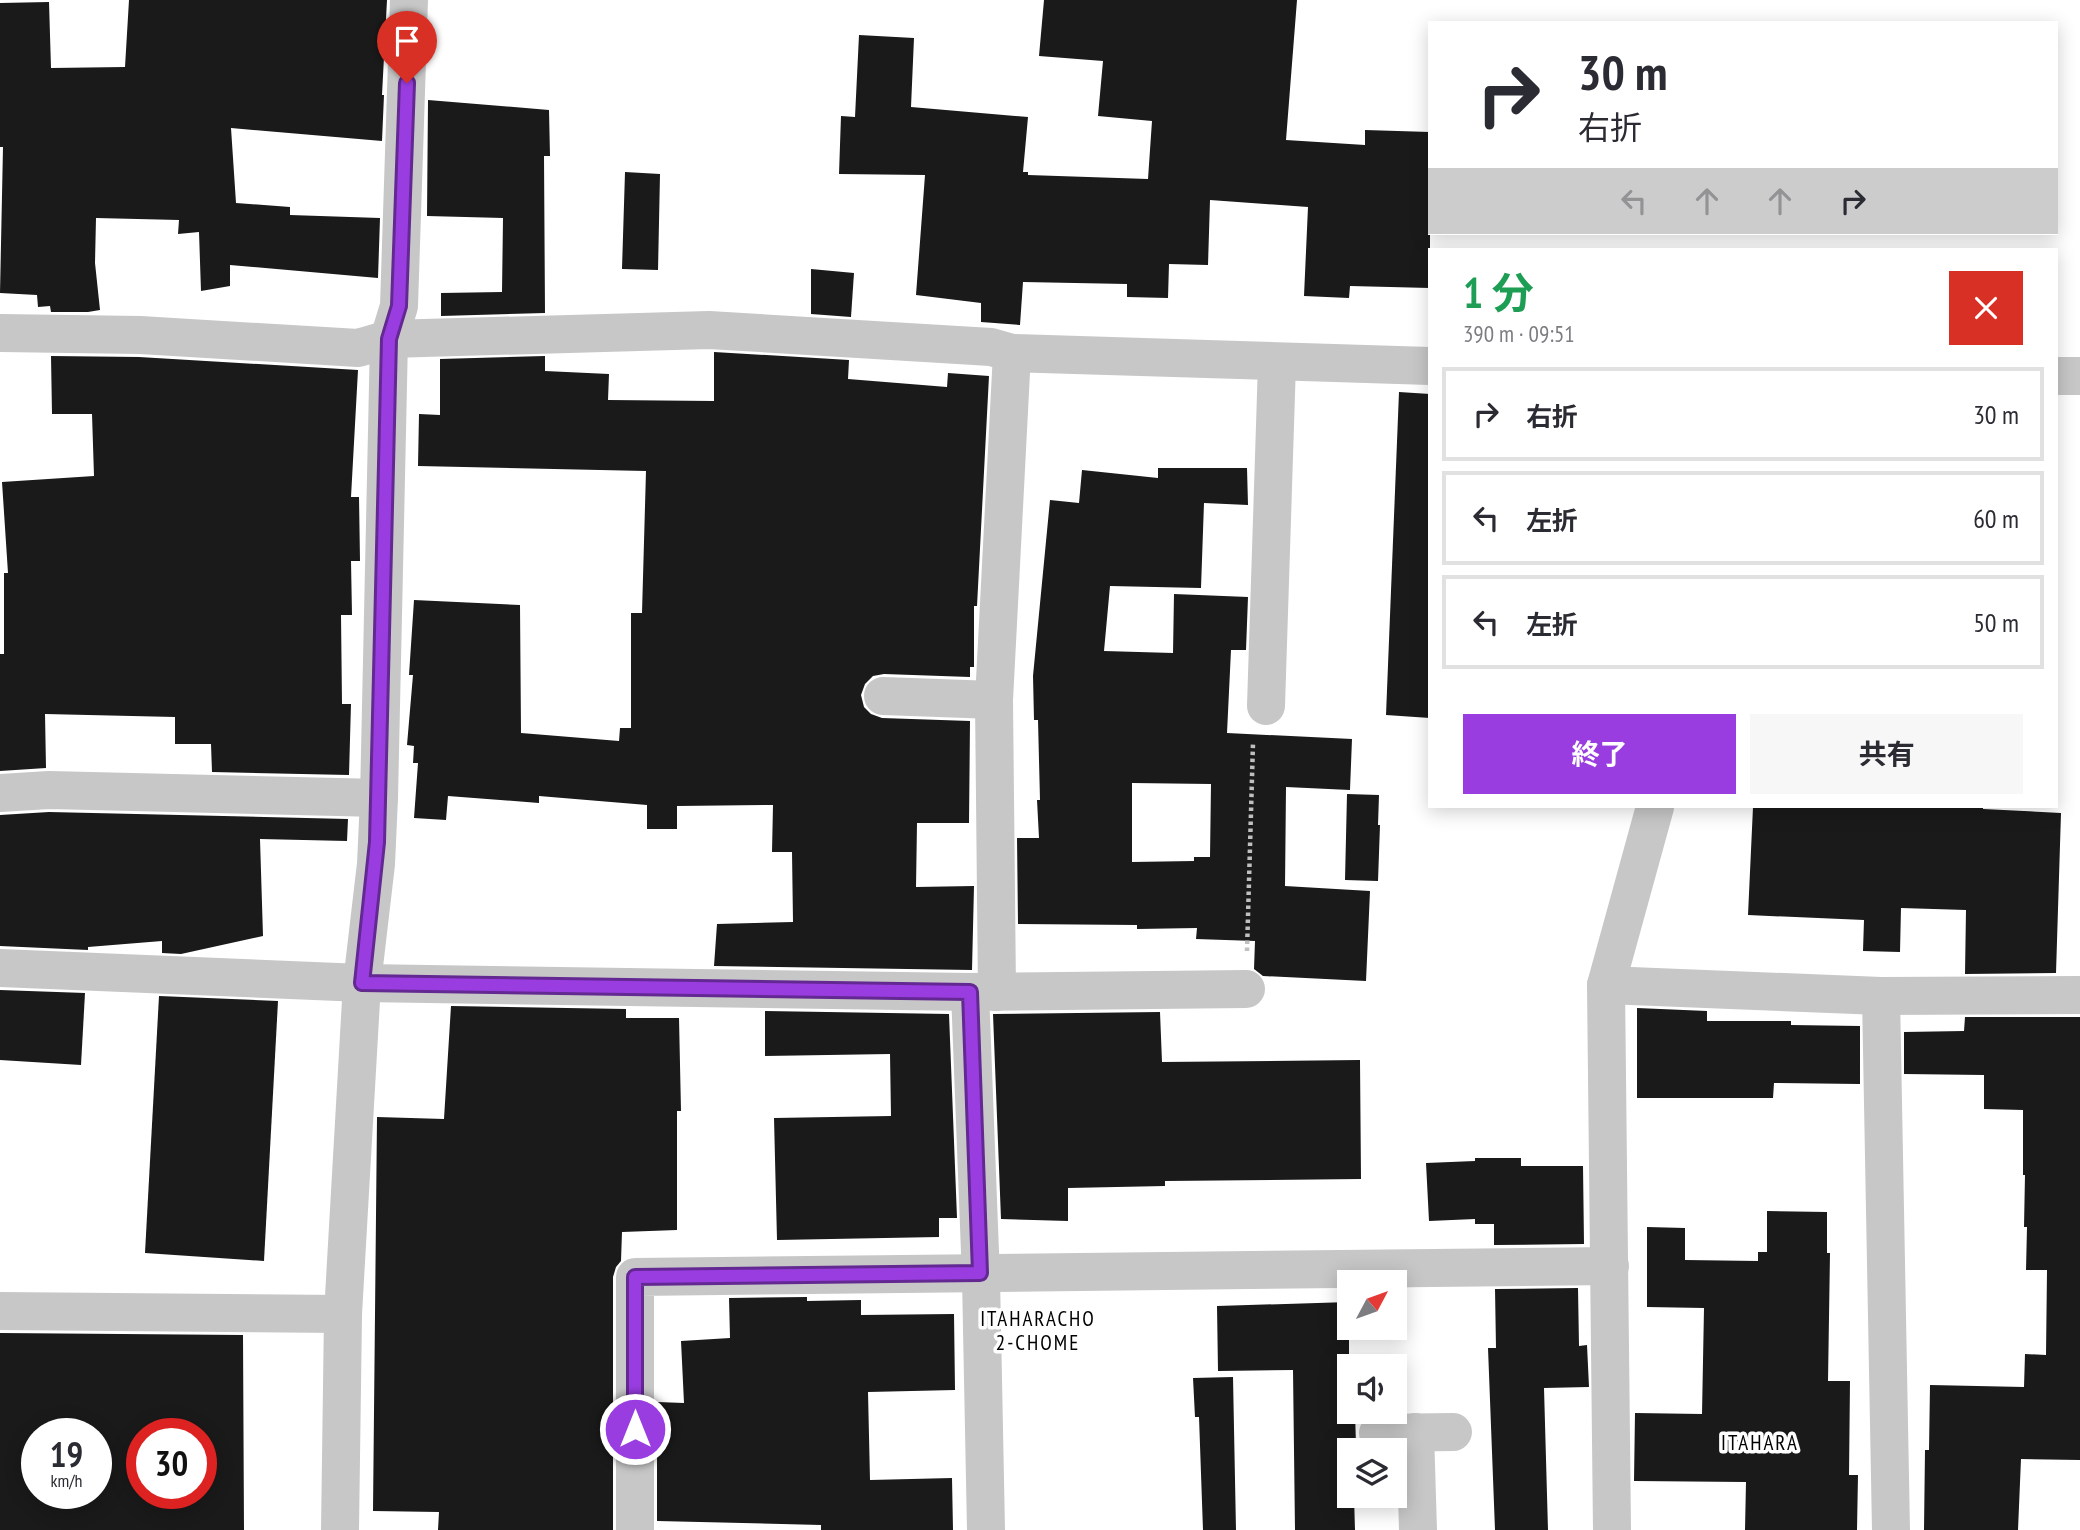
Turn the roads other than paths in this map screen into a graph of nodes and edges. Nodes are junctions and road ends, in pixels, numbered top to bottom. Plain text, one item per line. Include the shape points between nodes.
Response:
1 (410, 0) edge
2 (0, 333) edge
3 (389, 339) junction
4 (1012, 354) junction
5 (1277, 363) junction
6 (1428, 366) edge
7 (2058, 376) edge
8 (2080, 376) edge
9 (883, 696) dead end
10 (994, 701) junction
11 (1266, 706) road end
12 (0, 793) edge
13 (379, 798) junction
14 (1656, 808) edge
15 (0, 968) edge
16 (362, 983) junction
17 (1606, 985) junction
18 (1247, 989) road end
19 (983, 992) junction
20 (2080, 995) edge
21 (1881, 996) junction
22 (1610, 1266) junction
23 (980, 1273) junction
24 (0, 1311) edge
25 (343, 1314) junction
26 (1453, 1432) dead end
27 (340, 1530) edge
28 (635, 1530) edge
29 (986, 1530) edge
30 (1418, 1530) edge
31 (1612, 1530) edge
32 (1891, 1530) edge

1 - 3 street via 399,306
2 - 3 street via 139,335 358,348
3 - 4 street via 709,330 991,347
3 - 13 street
4 - 5 street
4 - 10 street
5 - 6 street
5 - 11 street
7 - 8 street
9 - 10 street
10 - 19 street
12 - 13 street via 49,790
13 - 16 street
14 - 17 street
15 - 16 street
16 - 19 street
16 - 25 street
17 - 21 street
17 - 22 street
18 - 19 street
19 - 23 street
20 - 21 street
21 - 32 street
22 - 23 street
22 - 31 street
23 - 28 street via 635,1277
23 - 29 street
24 - 25 street
25 - 27 street
26 - 30 street via 1396,1432

